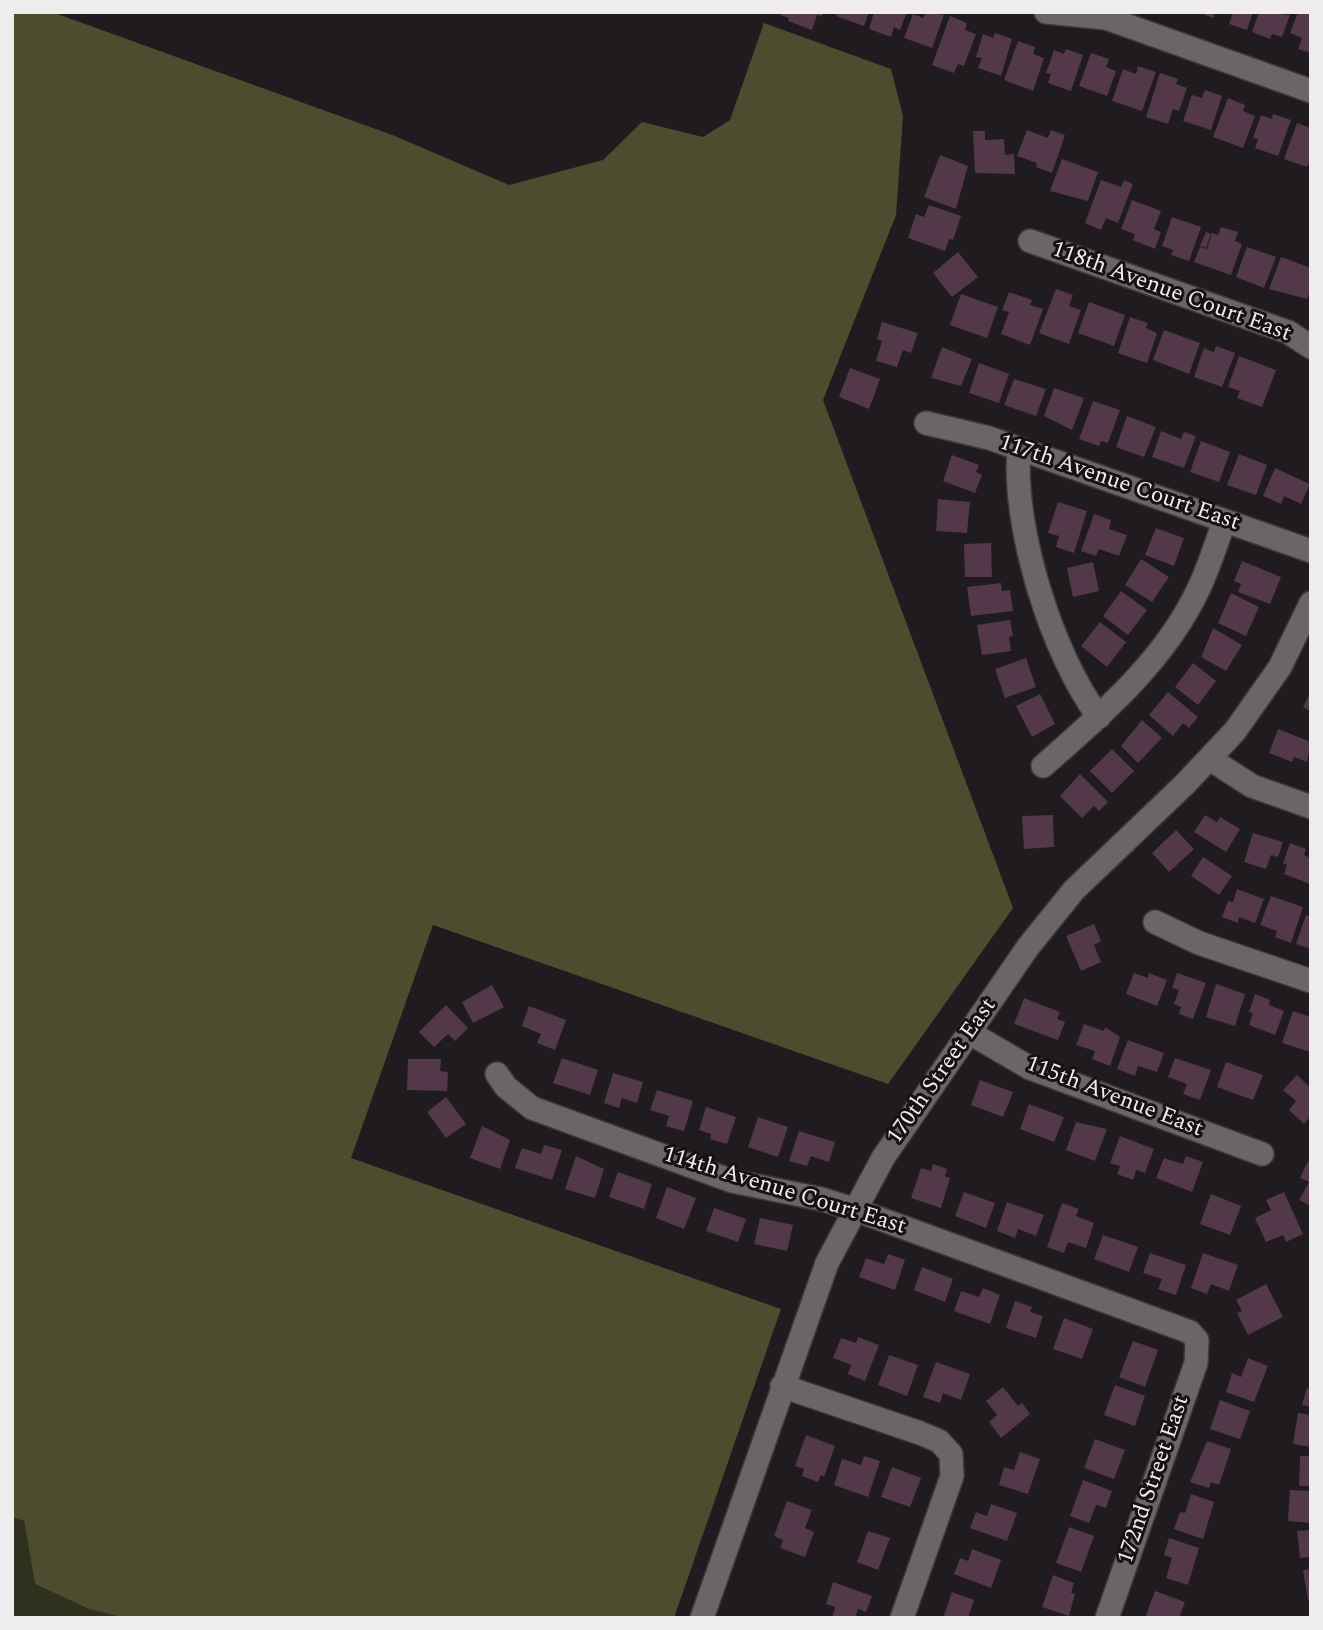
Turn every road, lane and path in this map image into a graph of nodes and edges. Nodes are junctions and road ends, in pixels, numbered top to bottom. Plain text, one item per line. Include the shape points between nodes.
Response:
1 (1046, 12) edge
2 (1311, 91) edge
3 (1030, 241) dead end
4 (1311, 347) edge
5 (926, 423) dead end
6 (1019, 449) junction
7 (1224, 522) junction
8 (1311, 551) edge
9 (1311, 603) edge
10 (1099, 717) junction
11 (1210, 759) junction
12 (1043, 766) dead end
13 (1311, 807) edge
14 (1155, 922) dead end
15 (1311, 981) edge
16 (970, 1034) junction
17 (497, 1074) dead end
18 (1262, 1154) dead end
19 (853, 1209) junction
20 (1197, 1340) joint
21 (782, 1386) junction
22 (702, 1618) edge
23 (902, 1618) edge
24 (1107, 1618) edge

1 - 2 street via 1105,18
3 - 4 street, 118th Avenue Court East via 1288,332
5 - 6 street, 117th Avenue Court East
6 - 7 street, 117th Avenue Court East
6 - 10 street via 1018,499 1027,544 1056,641 1072,678
7 - 8 street, 117th Avenue Court East
7 - 10 street via 1187,610 1133,685
9 - 11 street, 170th Street East via 1260,699
10 - 12 street
11 - 13 street via 1252,786
11 - 16 street, 170th Street East via 1074,890 1028,947
14 - 15 street via 1199,943
16 - 18 street, 115th Avenue East via 1030,1068
16 - 19 street, 170th Street East
17 - 19 street, 114th Avenue Court East via 533,1108 732,1181
19 - 20 street, 114th Avenue Court East via 1177,1326
19 - 21 street, 170th Street East via 827,1263
20 - 24 street, 172nd Street East via 1196,1363
21 - 22 street, 170th Street East
21 - 23 street via 920,1433 939,1441 951,1454 952,1476

